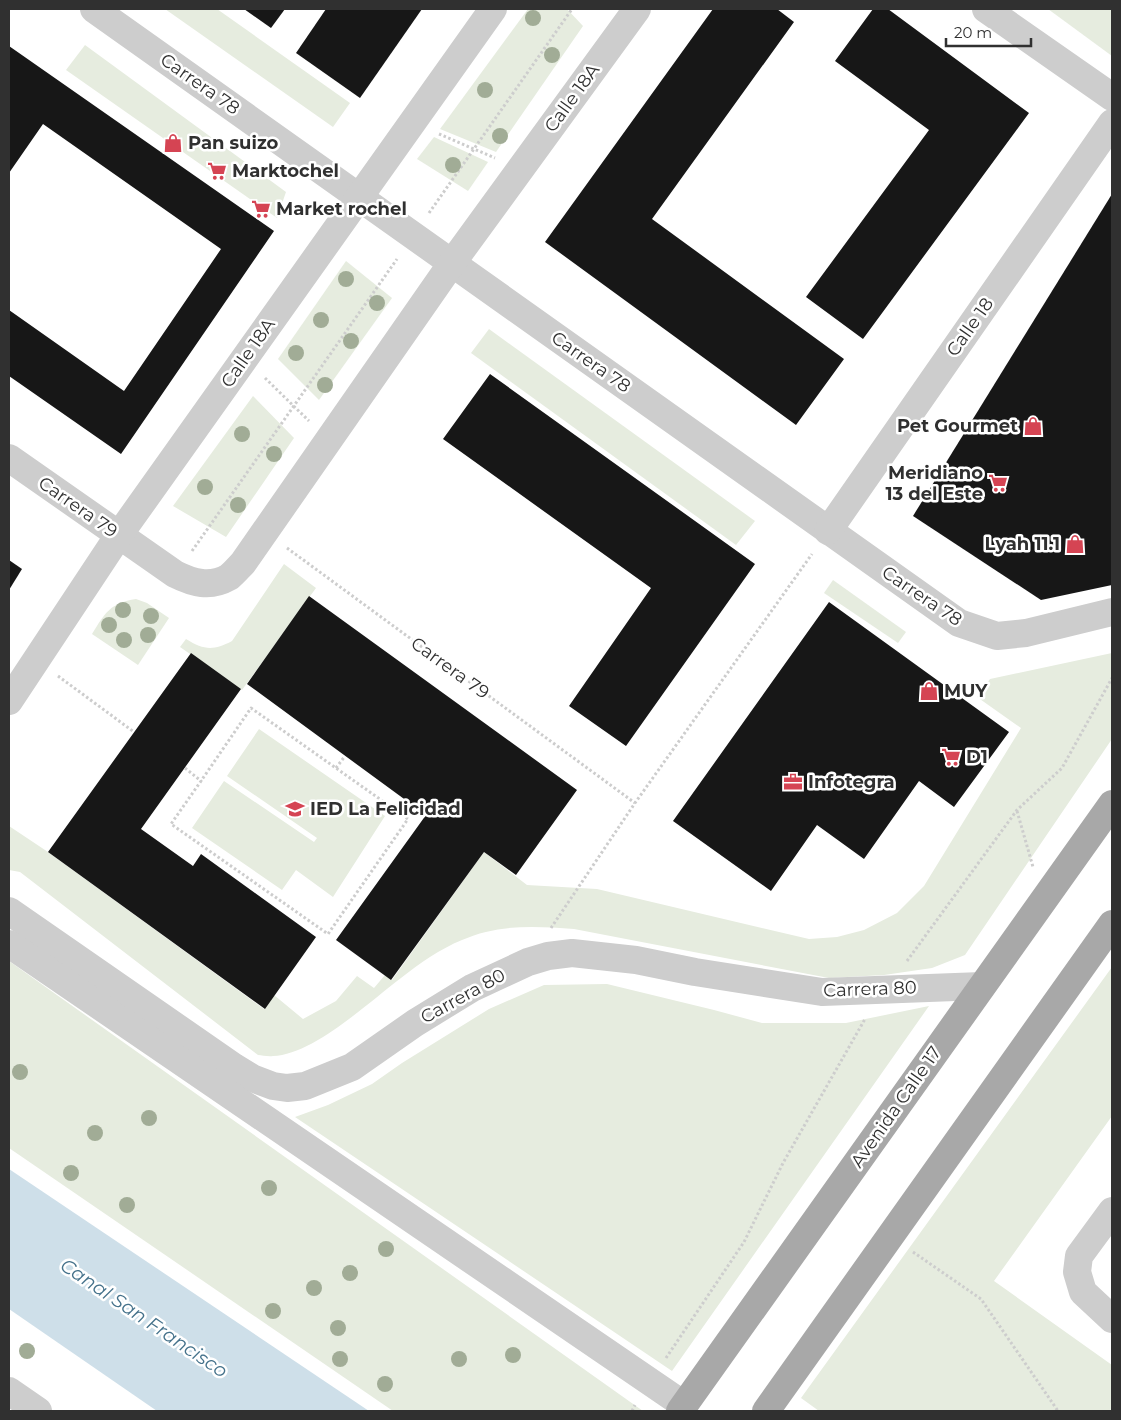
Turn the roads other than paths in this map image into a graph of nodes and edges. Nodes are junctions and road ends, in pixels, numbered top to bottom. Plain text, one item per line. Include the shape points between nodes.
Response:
1 (94, 9) edge
2 (493, 9) edge
3 (637, 9) edge
4 (986, 9) edge
5 (1112, 98) edge
6 (1112, 123) edge
7 (359, 197) junction
8 (452, 263) junction
9 (9, 458) edge
10 (119, 535) junction
11 (821, 541) junction
12 (229, 576) joint
13 (1112, 612) edge
14 (9, 701) edge
15 (1112, 804) edge
16 (9, 911) edge
17 (1112, 924) edge
18 (9, 944) edge
19 (982, 986) junction
20 (1112, 1211) edge
21 (1112, 1319) edge
22 (9, 1391) edge
23 (682, 1408) edge
24 (770, 1410) edge
25 (38, 1411) edge

1 - 7 street, Carrera 78
2 - 7 street, Calle 18A
3 - 8 street, Calle 18A
4 - 5 street
6 - 11 street, Calle 18
7 - 8 street, Carrera 78
7 - 10 street, Calle 18A
8 - 11 street, Carrera 78
8 - 12 street, Calle 18A via 243,563
9 - 10 street, Carrera 79
10 - 12 street, Carrera 79 via 192,583 210,583
10 - 14 street, Calle 18A
11 - 13 street, Carrera 78 via 958,622 997,636 1026,633
15 - 19 main road, Avenida Calle 17
16 - 19 street, Carrera 80 via 234,1067 273,1086 287,1088 305,1086 352,1068 472,988 548,956 572,953 636,960 822,992
17 - 24 main road
18 - 23 street via 650,1382
19 - 23 main road, Avenida Calle 17
20 - 21 street via 1079,1256 1077,1272 1083,1292
22 - 25 street

